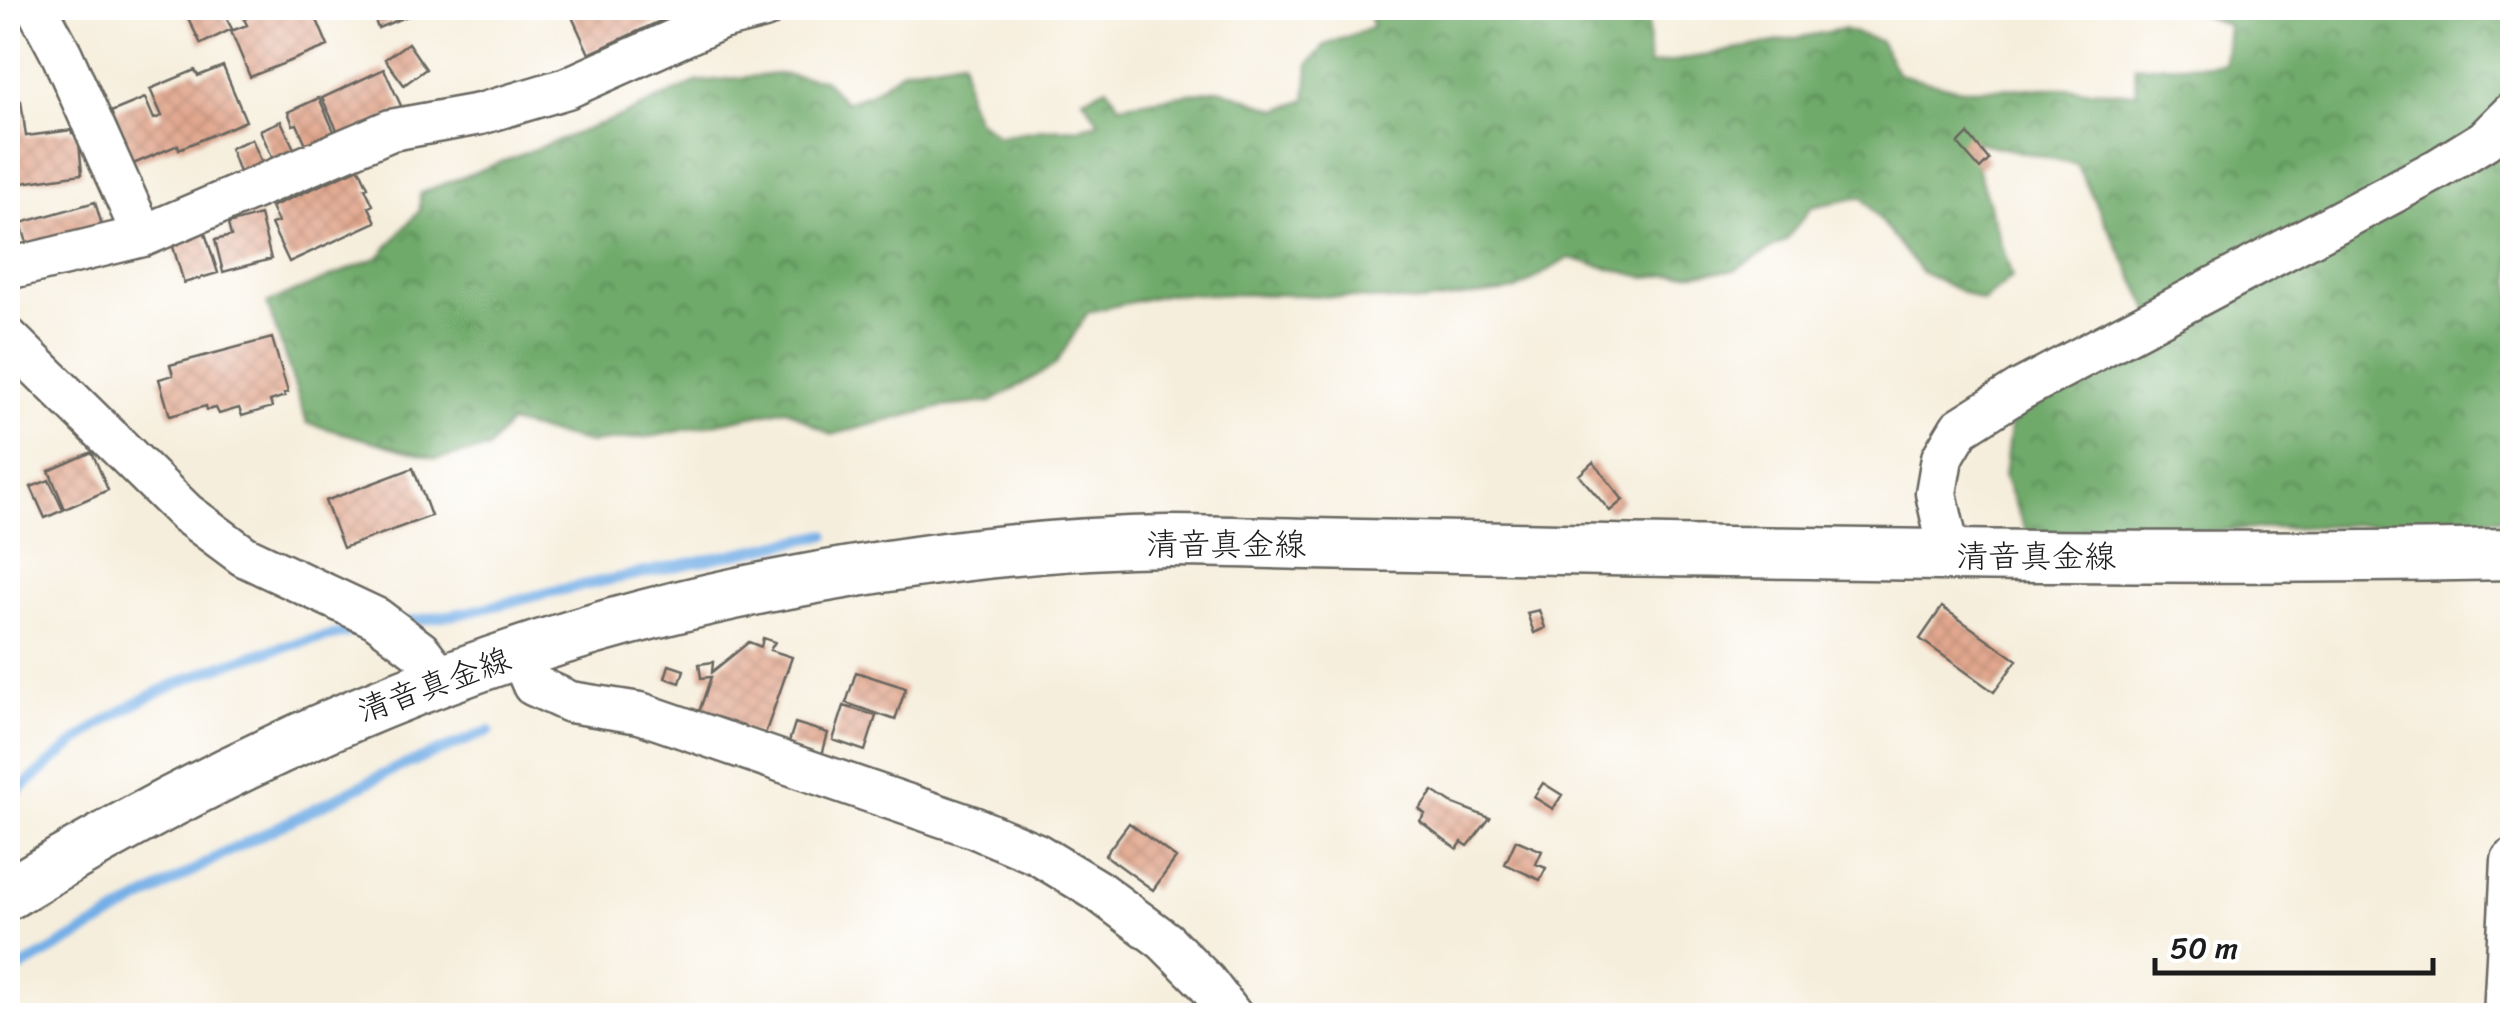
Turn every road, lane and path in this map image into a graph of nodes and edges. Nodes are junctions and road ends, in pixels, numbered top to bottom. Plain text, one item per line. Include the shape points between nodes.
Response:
1 (38, 8) edge
2 (764, 8) edge
3 (2512, 113) edge
4 (143, 236) junction
5 (8, 269) edge
6 (8, 338) edge
7 (2512, 554) edge
8 (1950, 556) junction
9 (520, 652) junction
10 (426, 661) junction
11 (2512, 860) edge
12 (8, 894) edge
13 (1232, 1016) edge
14 (2504, 1016) edge

1 - 4 street
2 - 4 street via 721,19 567,88 480,114 391,130
3 - 8 street via 2485,140 2438,169 1960,428 1942,458 1936,493
4 - 5 street
6 - 10 street via 186,513 244,556 376,618
7 - 8 main road, 清音真金線
8 - 9 main road, 清音真金線 via 1167,542 1073,547 971,555 777,585
9 - 10 main road, 清音真金線
9 - 13 street via 533,685 570,702 640,712 1037,854 1166,942
10 - 12 main road, 清音真金線
11 - 14 street

